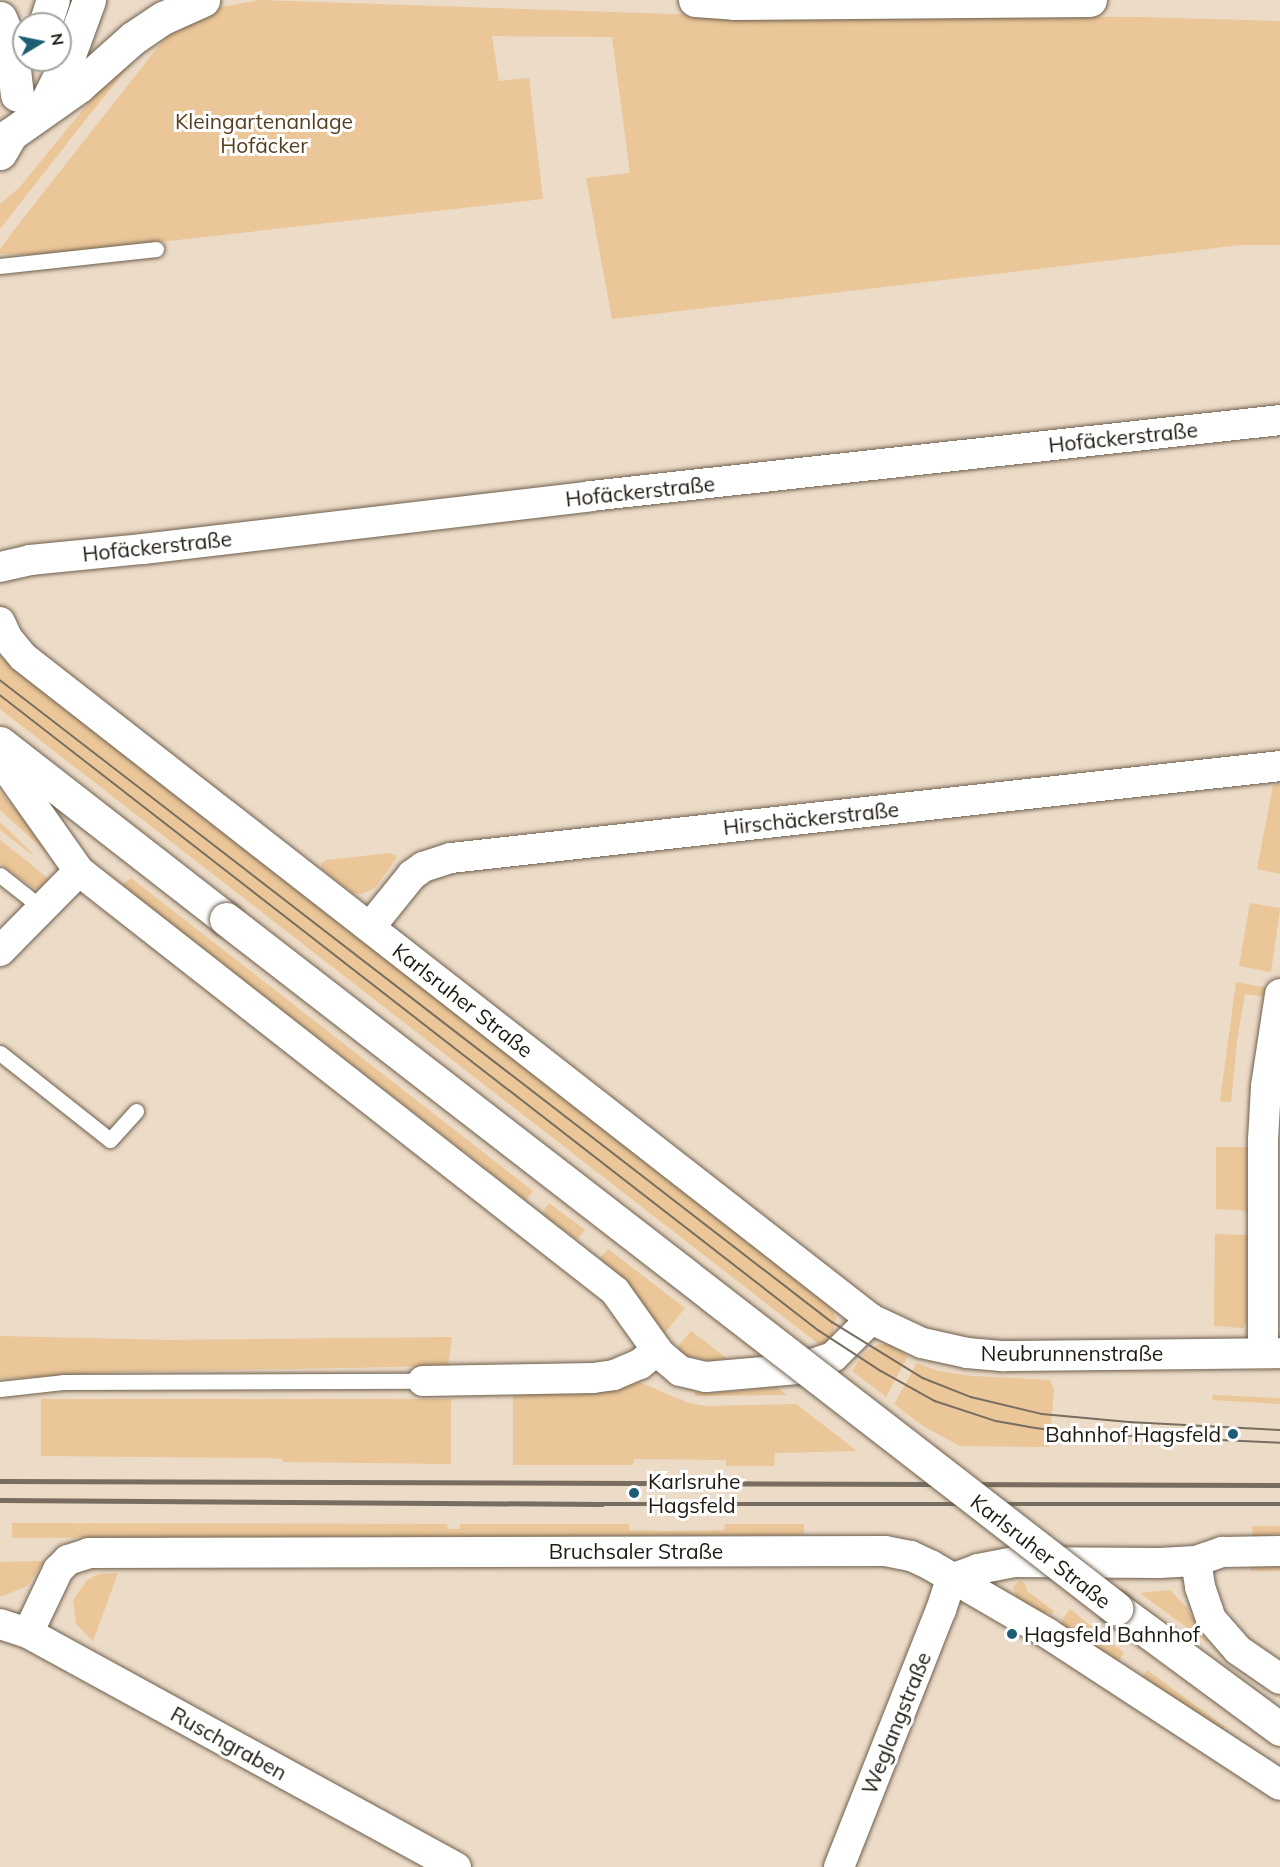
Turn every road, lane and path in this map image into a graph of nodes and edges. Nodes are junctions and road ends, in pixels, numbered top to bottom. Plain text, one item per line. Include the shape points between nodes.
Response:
1 (89, 0) edge
2 (203, 0) edge
3 (695, 0) edge
4 (1090, 0) edge
5 (0, 18) edge
6 (31, 72) edge
7 (30, 102) junction
8 (6, 144) edge
9 (156, 249) dead end
10 (0, 266) edge
11 (1280, 420) edge
12 (0, 567) edge
13 (0, 622) edge
14 (0, 743) edge
15 (0, 759) edge
16 (1280, 766) edge
17 (79, 870) junction
18 (0, 875) edge
19 (33, 900) junction
20 (370, 927) junction
21 (0, 951) edge
22 (1280, 994) edge
23 (0, 1053) edge
24 (136, 1111) dead end
25 (871, 1319) junction
26 (657, 1350) junction
27 (1271, 1353) edge
28 (423, 1381) joint
29 (0, 1389) edge
30 (1280, 1551) edge
31 (1196, 1561) junction
32 (951, 1579) junction
33 (0, 1624) edge
34 (28, 1633) junction
35 (1280, 1679) edge
36 (1280, 1729) edge
37 (1280, 1785) edge
38 (456, 1867) edge
39 (839, 1867) edge

1 - 7 street via 66,63
2 - 7 street via 148,28 80,86
3 - 4 street
5 - 7 street
6 - 7 street
7 - 8 street
9 - 10 lane
11 - 12 street, Hofäckerstraße via 30,560
13 - 20 street, Karlsruher Straße via 23,657
14 - 36 street, Karlsruher Straße, bridge via 743,1317 1050,1560
15 - 17 street
16 - 20 street, Hirschäckerstraße via 451,858 412,875
17 - 19 street
17 - 26 street via 615,1291
18 - 19 lane
19 - 21 street
20 - 25 street, Karlsruher Straße
22 - 27 street via 1266,1086 1263,1140
23 - 24 lane via 110,1140
25 - 26 street via 833,1357 798,1369 706,1377 680,1371
25 - 27 street, Neubrunnenstraße via 922,1343 967,1353
26 - 28 street via 640,1364 615,1375 593,1378
28 - 29 lane via 63,1382
30 - 31 street via 1222,1552
31 - 32 street via 1034,1561 978,1569
31 - 35 street via 1211,1619 1238,1650
32 - 34 street, Bruchsaler Straße via 911,1556 885,1551 89,1553 68,1560 58,1570
32 - 37 street via 1047,1633
32 - 39 street, Weglangstraße
33 - 34 street, Ruschgraben
34 - 38 street, Ruschgraben

